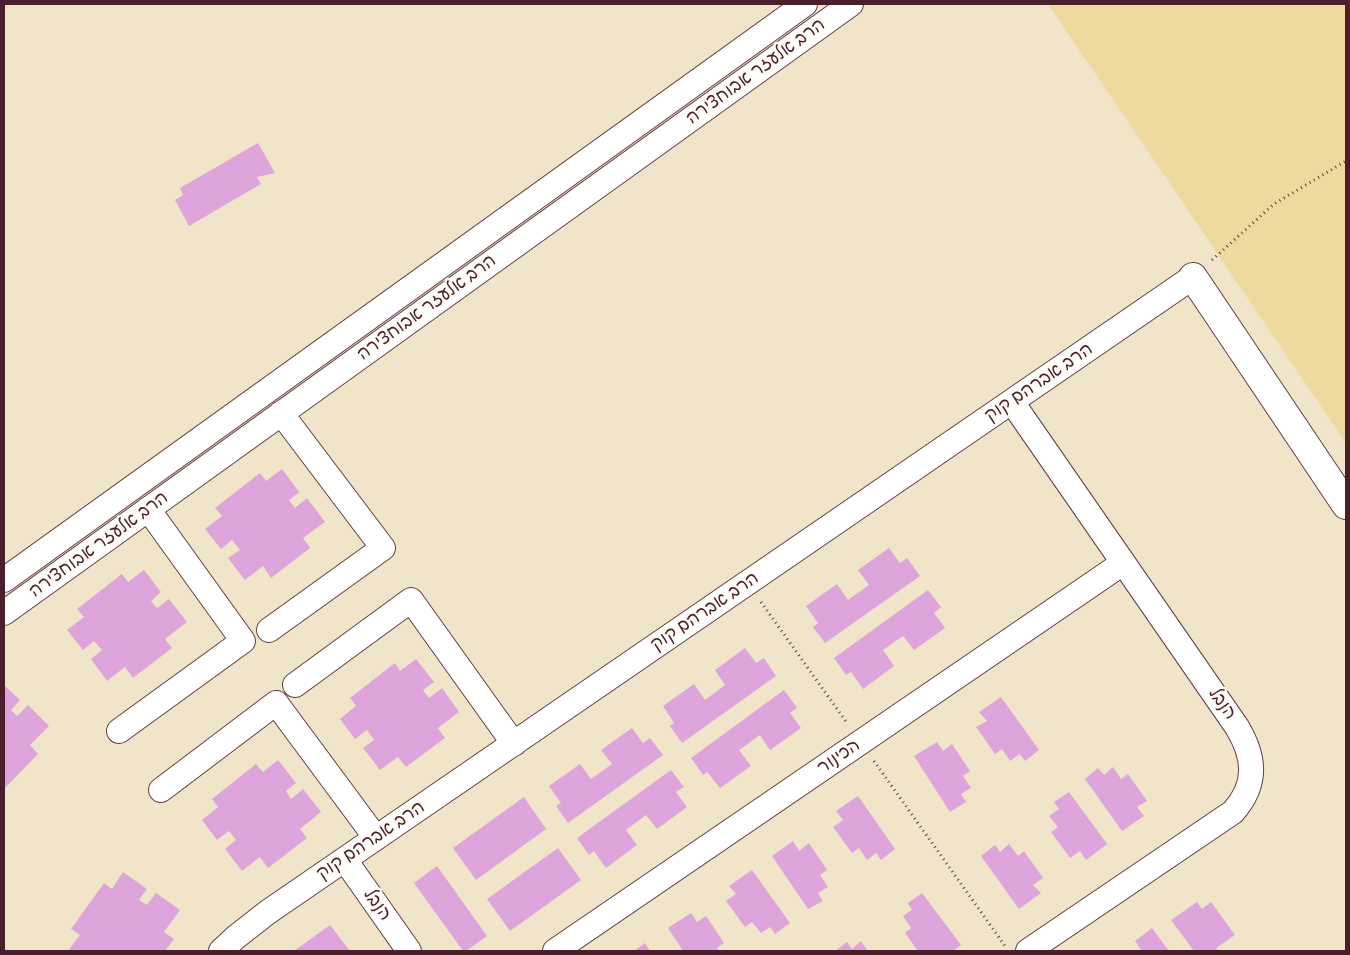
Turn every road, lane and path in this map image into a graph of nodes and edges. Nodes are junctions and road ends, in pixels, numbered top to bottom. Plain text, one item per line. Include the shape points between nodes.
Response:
1 (805, 4) edge
2 (851, 4) edge
3 (1346, 161) edge
4 (1193, 277) junction
5 (1012, 402) junction
6 (281, 414) junction
7 (1346, 505) edge
8 (148, 509) junction
9 (1123, 563) junction
10 (4, 580) edge
11 (748, 583) junction
12 (4, 613) edge
13 (269, 630) dead end
14 (294, 685) dead end
15 (119, 732) dead end
16 (860, 742) junction
17 (514, 744) junction
18 (161, 790) dead end
19 (376, 838) junction
20 (345, 860) junction
21 (221, 951) edge
22 (409, 951) edge
23 (554, 951) edge
24 (1009, 951) edge
25 (1028, 951) edge

1 - 10 street, הרב אלעזר אבוחצירה
2 - 6 street, הרב אלעזר אבוחצירה
3 - 4 path via 1274,204
4 - 5 street, הרב אברהם קוק
4 - 7 main road
5 - 9 street, הנבל
5 - 11 street, הרב אברהם קוק
6 - 8 street, הרב אלעזר אבוחצירה
6 - 13 street via 383,548
8 - 12 street, הרב אלעזר אבוחצירה
8 - 15 street via 243,641
9 - 16 street, הכינור
9 - 25 street, הנבל via 1243,736 1251,766 1249,785 1233,812
11 - 16 path
11 - 17 street, הרב אברהם קוק
14 - 17 street via 411,600
16 - 23 street, הכינור
16 - 24 path
17 - 19 street, הרב אברהם קוק
18 - 19 street via 276,704
19 - 20 street, הרב אברהם קוק
20 - 21 street, הרב אברהם קוק via 252,924
20 - 22 street, הנבל

